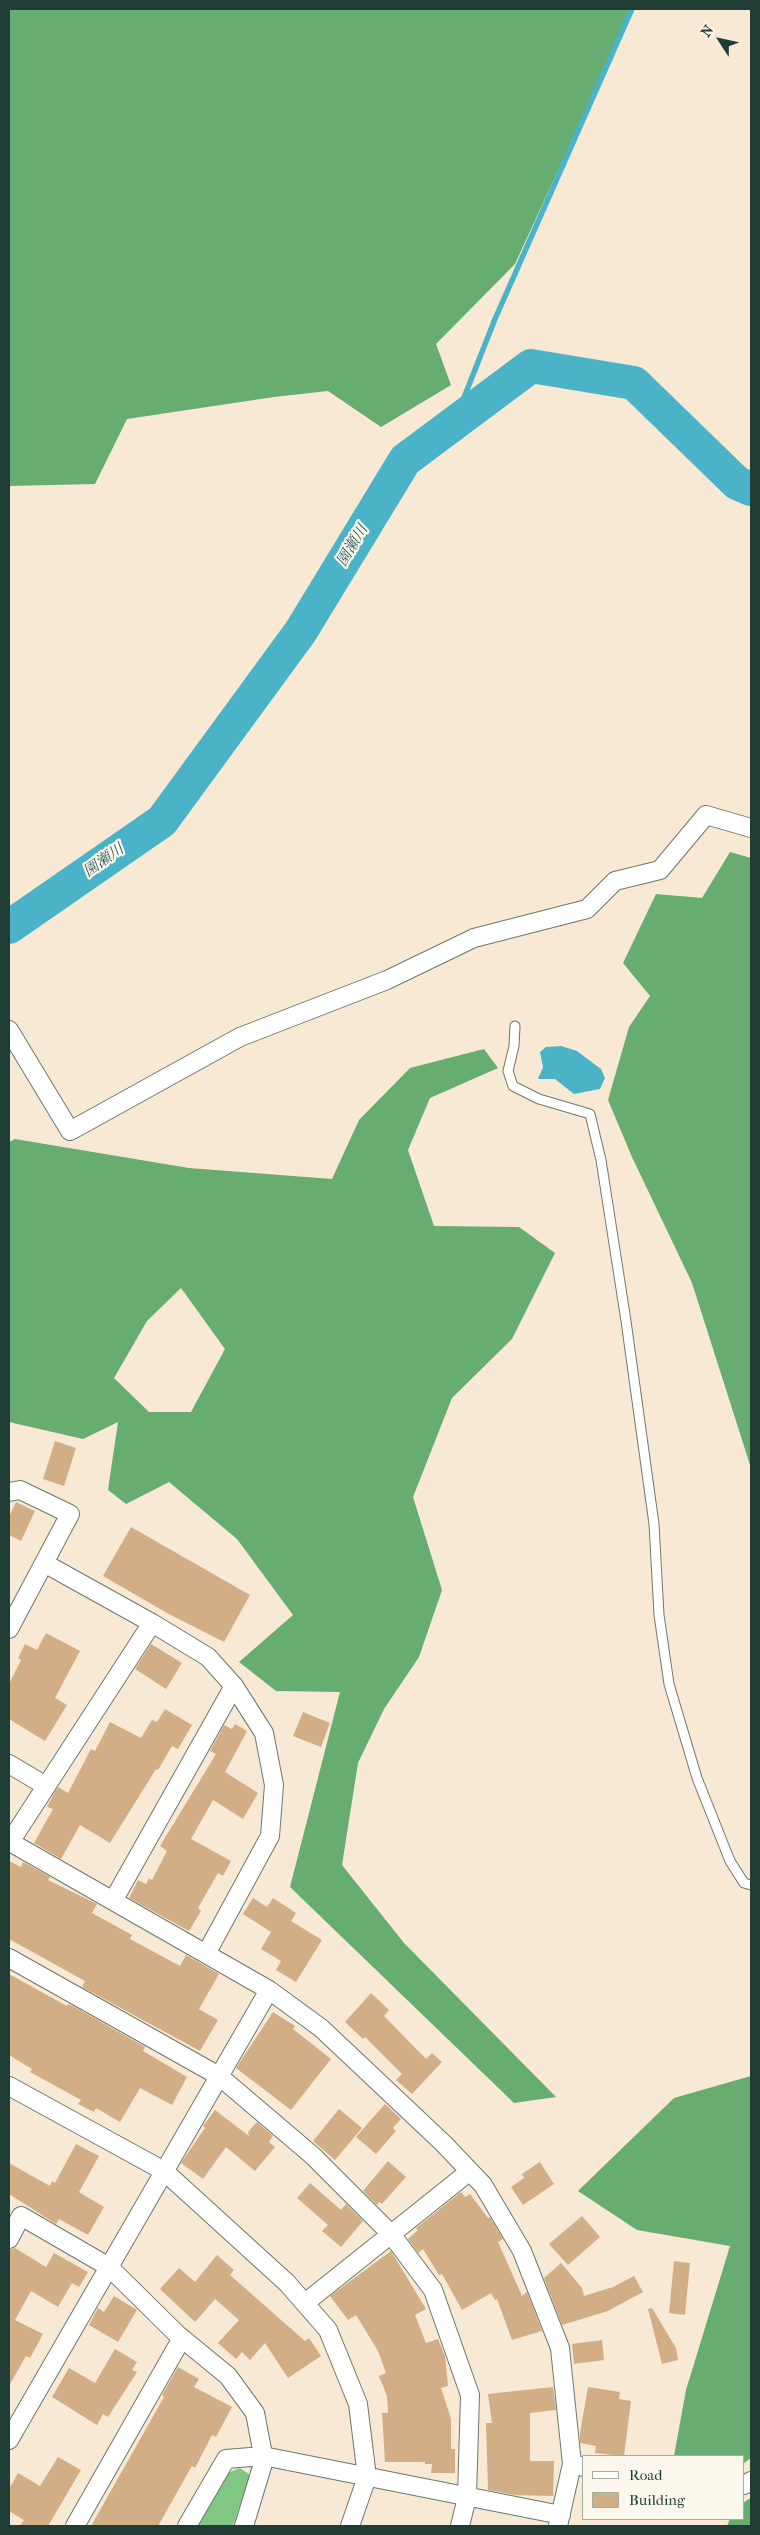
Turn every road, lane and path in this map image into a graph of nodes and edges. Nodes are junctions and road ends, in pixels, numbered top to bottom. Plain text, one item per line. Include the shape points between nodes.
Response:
1 (751, 828) edge
2 (515, 1026) dead end
3 (9, 1030) edge
4 (9, 1492) edge
5 (44, 1563) junction
6 (152, 1623) junction
7 (9, 1629) edge
8 (234, 1686) junction
9 (9, 1764) edge
10 (46, 1786) junction
11 (10, 1843) edge
12 (751, 1885) edge
13 (113, 1901) junction
14 (206, 1954) junction
15 (9, 1958) edge
16 (269, 1990) junction
17 (219, 2076) junction
18 (9, 2086) edge
19 (164, 2171) junction
20 (470, 2171) junction
21 (15, 2213) edge
22 (391, 2234) junction
23 (9, 2238) edge
24 (110, 2267) junction
25 (305, 2303) junction
26 (182, 2338) junction
27 (9, 2440) edge
28 (263, 2456) junction
29 (578, 2465) edge
30 (366, 2477) junction
31 (467, 2497) junction
32 (560, 2521) edge
33 (74, 2526) edge
34 (187, 2526) edge
35 (244, 2526) edge
36 (350, 2526) edge
37 (460, 2526) edge

1 - 3 street via 706,815 660,870 615,881 587,909 474,938 387,980 240,1037 70,1131
2 - 12 lane via 508,1071 513,1086 539,1099 590,1114 601,1160 626,1321 654,1524 659,1615 669,1684 697,1778 730,1861 744,1883
4 - 5 street via 20,1490 70,1514
5 - 6 street
5 - 7 street
6 - 8 street via 208,1657
6 - 10 street
8 - 13 street
8 - 14 street via 264,1733 274,1784 270,1836
9 - 10 street
10 - 11 street
11 - 13 street
13 - 14 street
14 - 16 street
15 - 17 street
16 - 17 street
16 - 20 street via 321,2028
17 - 19 street
17 - 22 street via 313,2156
18 - 19 street
19 - 24 street
19 - 25 street
20 - 22 street
20 - 29 street via 483,2185 522,2251 560,2348
21 - 23 street
21 - 24 street
22 - 25 street
22 - 31 street via 433,2290 470,2395
24 - 26 street
24 - 27 street
25 - 30 street via 328,2330 358,2404
26 - 28 street via 228,2376 256,2413
26 - 33 street
28 - 30 street
28 - 34 street via 226,2459
28 - 35 street
29 - 32 street
30 - 31 street
30 - 36 street
31 - 32 street
31 - 37 street

